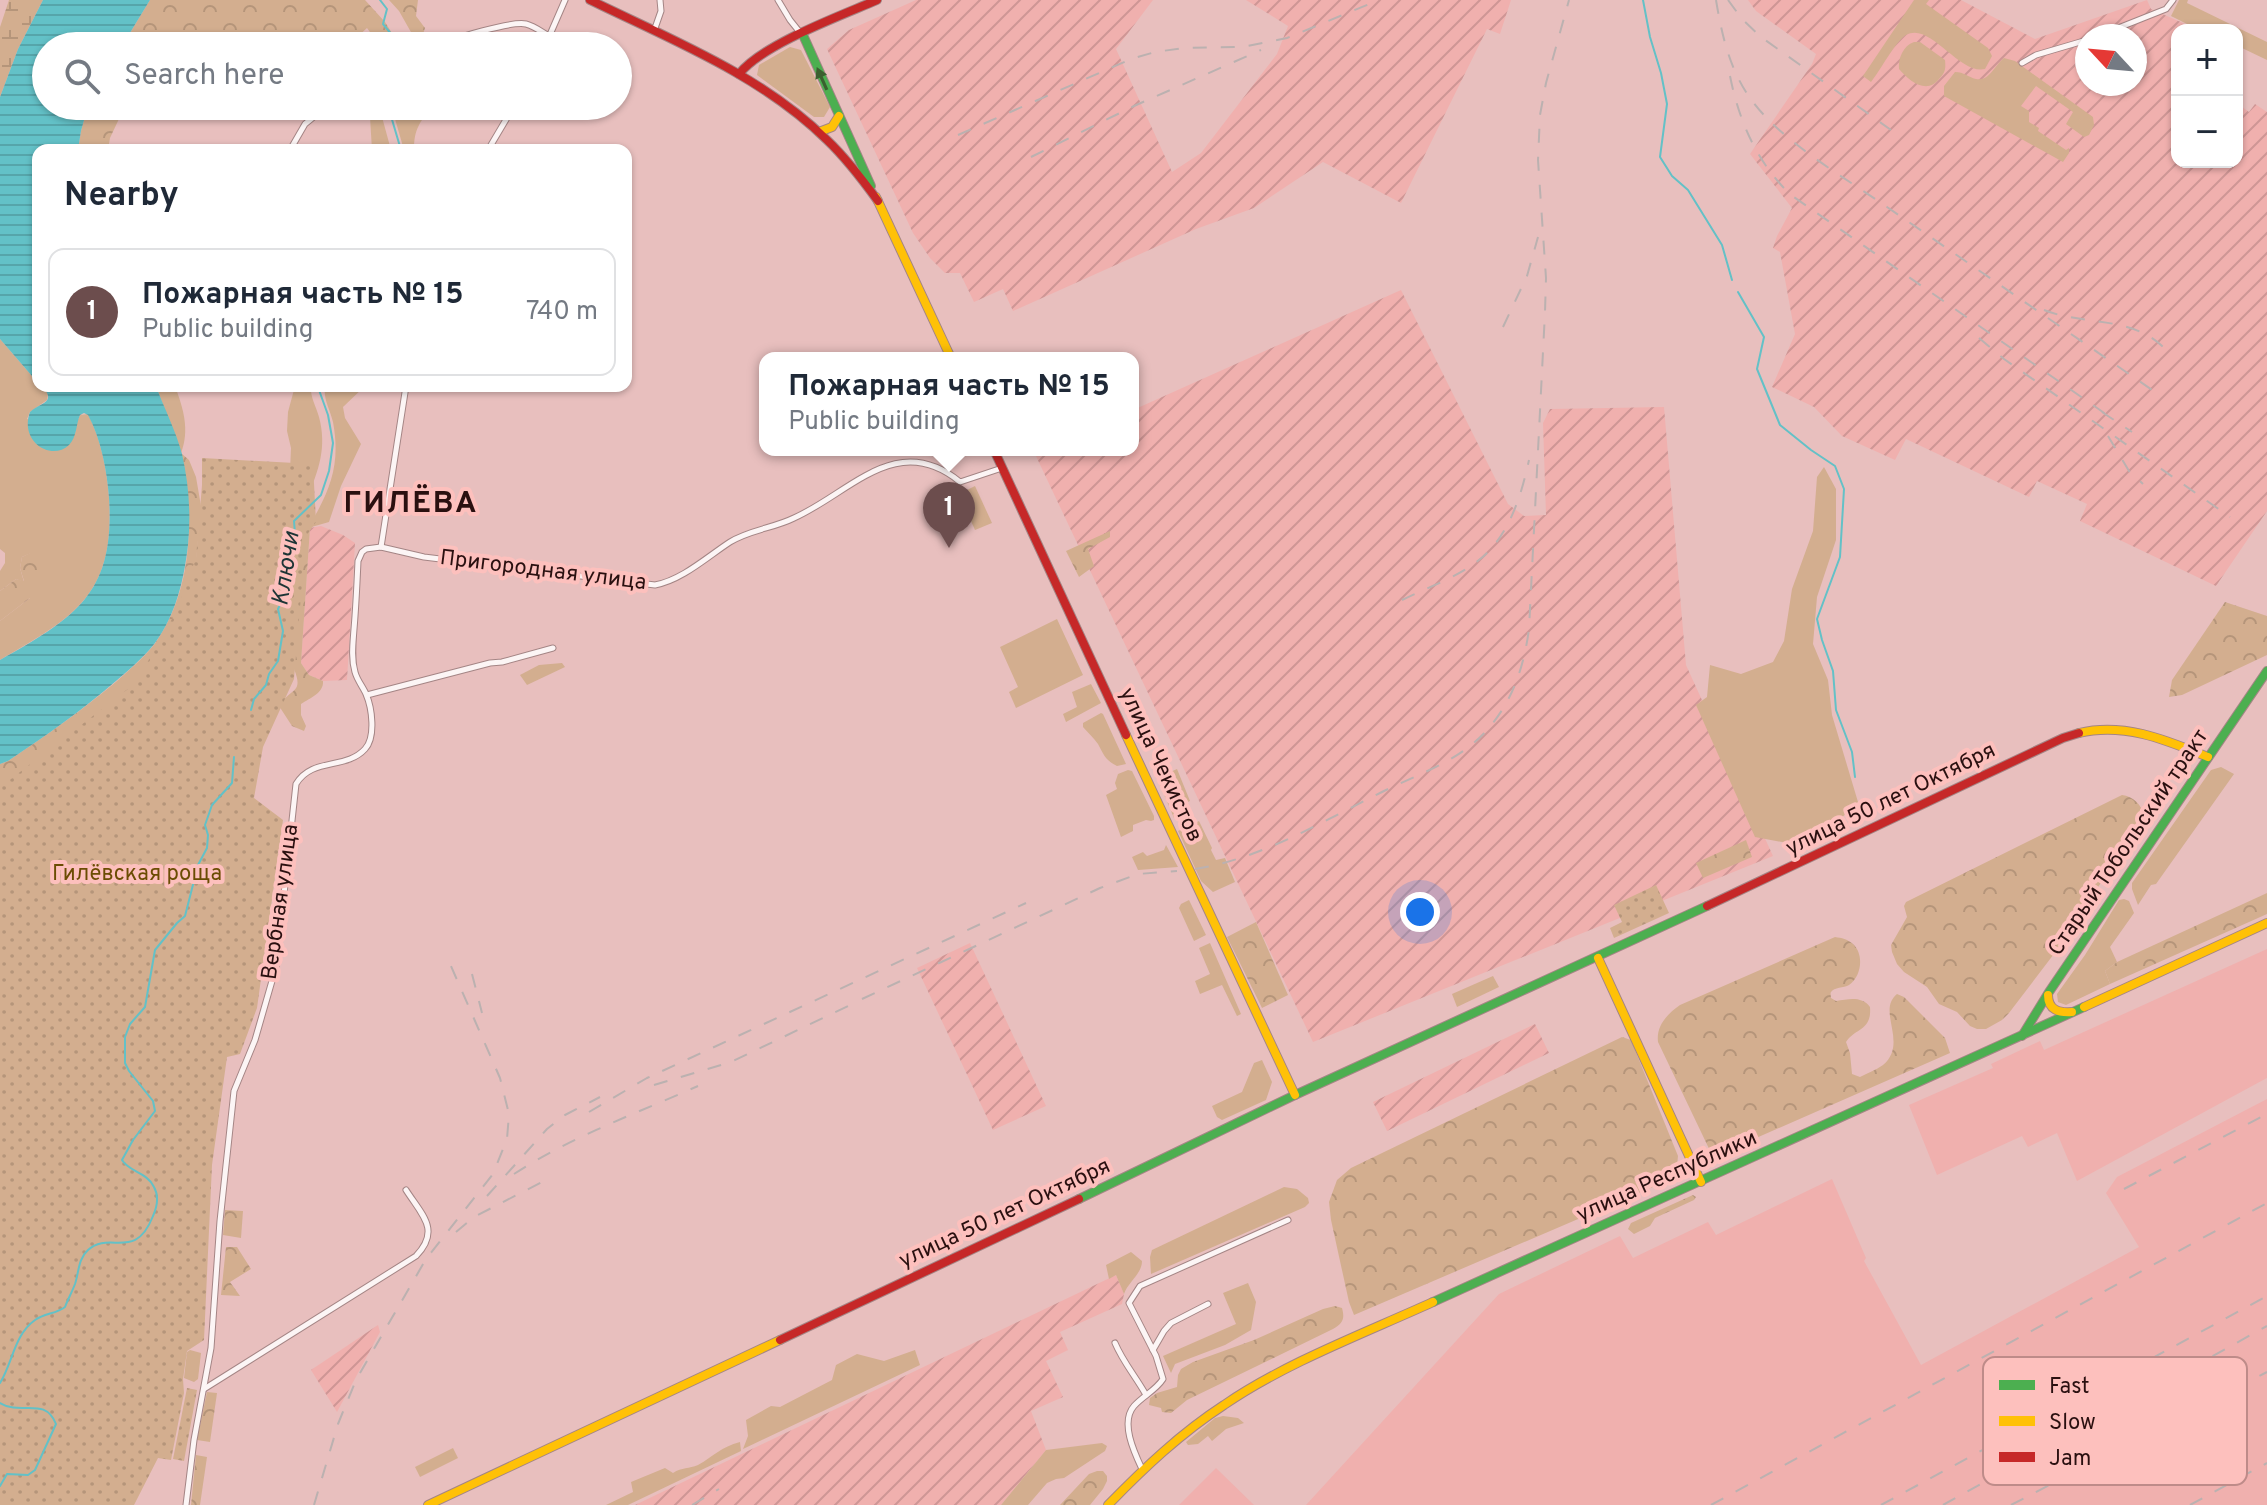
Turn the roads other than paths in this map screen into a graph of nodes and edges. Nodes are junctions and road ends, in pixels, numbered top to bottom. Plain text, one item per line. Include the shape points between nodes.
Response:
1 (565, 0) edge
2 (590, 0) edge
3 (660, 0) edge
4 (778, 0) edge
5 (877, 0) edge
6 (2173, 0) edge
7 (2128, 24) edge
8 (482, 32) edge
9 (541, 32) edge
10 (551, 32) edge
11 (653, 32) junction
12 (803, 35) junction
13 (2075, 44) edge
14 (2022, 63) dead end
15 (739, 74) junction
16 (839, 116) junction
17 (310, 120) edge
18 (506, 120) edge
19 (819, 132) junction
20 (293, 144) edge
21 (492, 144) edge
22 (878, 201) junction
23 (948, 352) edge
24 (405, 392) edge
25 (997, 456) edge
26 (1002, 467) junction
27 (381, 547) junction
28 (553, 648) dead end
29 (2267, 671) edge
30 (367, 695) junction
31 (2208, 757) junction
32 (2267, 923) edge
33 (1598, 958) junction
34 (2049, 992) junction
35 (2074, 1011) junction
36 (2022, 1036) junction
37 (1295, 1095) junction
38 (1701, 1182) junction
39 (406, 1190) dead end
40 (1288, 1220) dead end
41 (1208, 1304) dead end
42 (1115, 1343) dead end
43 (1153, 1350) junction
44 (203, 1390) junction
45 (1146, 1395) junction
46 (1142, 1469) junction
47 (186, 1505) edge
48 (428, 1505) edge
49 (1108, 1505) edge

1 - 10 street
2 - 11 main road
3 - 11 street
4 - 12 street
5 - 12 main road
6 - 7 street via 2166,9
8 - 9 street via 525,24
11 - 15 main road
12 - 15 main road via 747,64
16 -> 12 main road
13 - 14 street
15 - 19 main road
16 - 19 main road via 836,124
16 - 22 main road
17 - 20 street
18 - 21 street
19 - 22 main road
22 - 23 main road
24 - 27 street
25 - 26 main road, улица Чекистов
26 - 27 street, Пригородная улица via 960,482 947,471 918,462 876,469 795,518 736,539 655,585
26 - 37 main road, улица Чекистов
27 - 30 street via 366,549 358,561 352,661
28 - 30 street
29 - 31 main road, Старый Тобольский тракт
30 - 44 street, Вербная улица via 371,724 364,750 308,770 296,784 276,967 234,1091
31 - 33 main road, улица 50 лет Октября via 2138,732 2104,728 2077,733
31 - 34 main road, Старый Тобольский тракт
32 - 35 main road, улица Республики
33 - 37 main road, улица 50 лет Октября
33 - 38 main road
34 - 35 main road via 2052,1009
34 - 36 main road, Старый Тобольский тракт
35 - 36 main road, улица Республики
36 - 38 main road, улица Республики
37 - 48 main road, улица 50 лет Октября
38 - 46 main road, улица Республики via 1262,1381 1214,1409
39 - 44 street via 429,1232 416,1256
40 - 43 street via 1140,1286 1129,1303
41 - 43 street via 1171,1323
42 - 45 street
43 - 45 street via 1163,1379
44 - 47 street, Вербная улица
45 - 46 street via 1128,1417
46 - 49 main road, улица Республики

